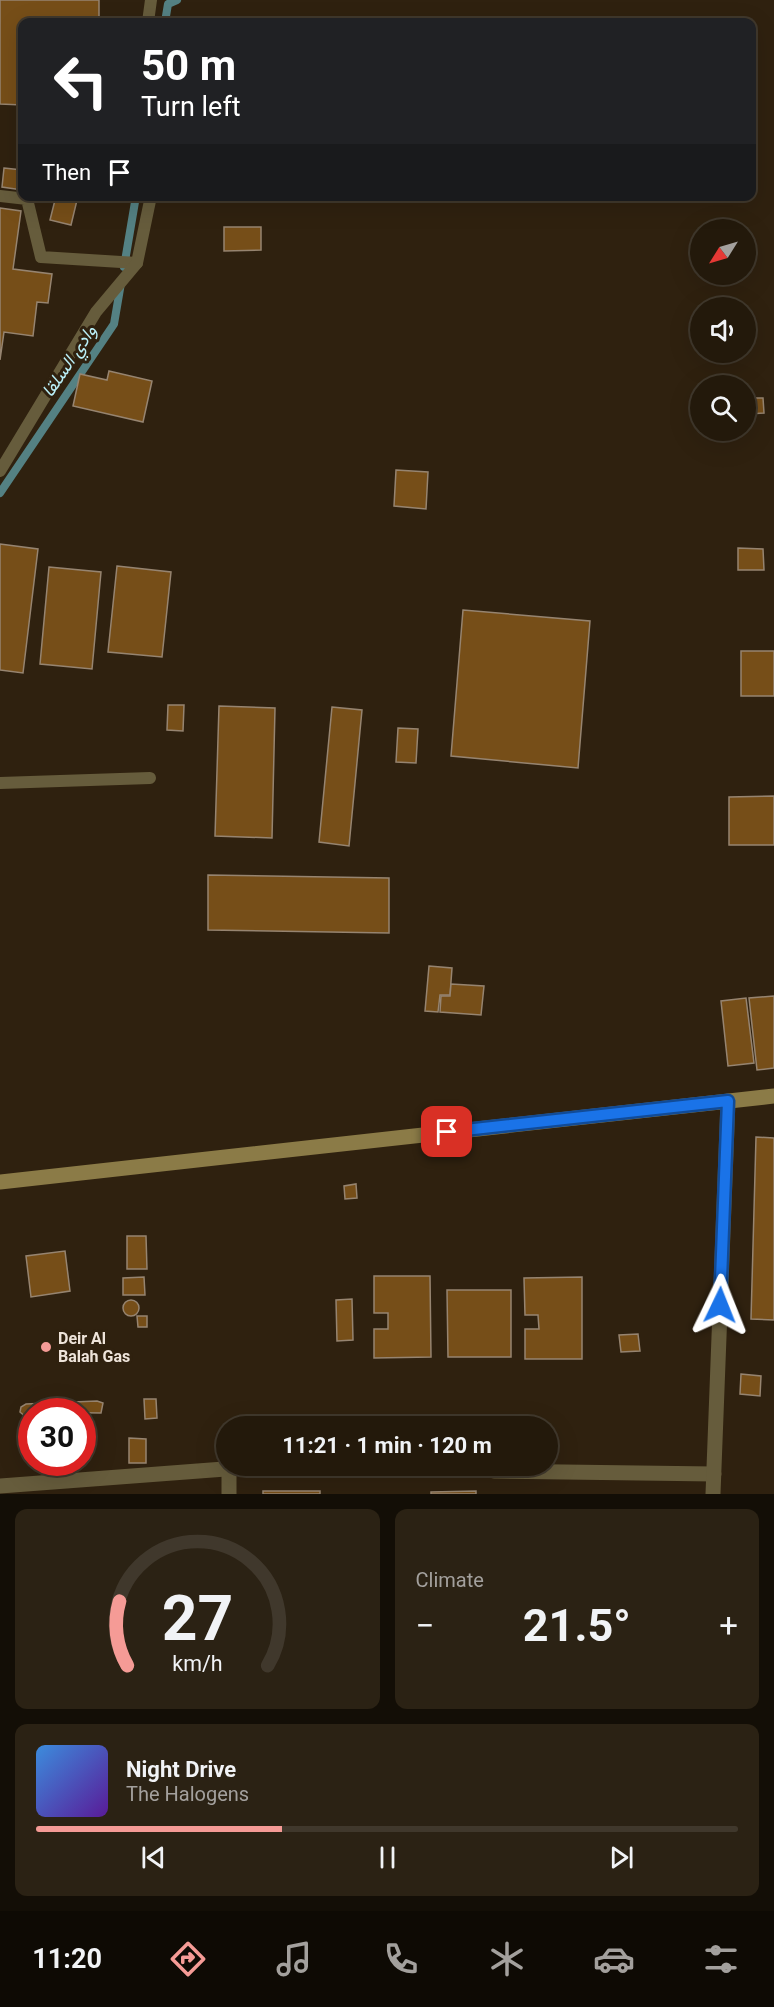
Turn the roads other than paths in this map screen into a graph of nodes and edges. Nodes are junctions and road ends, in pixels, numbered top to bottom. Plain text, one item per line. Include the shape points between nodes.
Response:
1 (151, 0) edge
2 (148, 18) edge
3 (0, 196) edge
4 (18, 198) edge
5 (27, 201) edge
6 (150, 201) edge
7 (137, 263) junction
8 (0, 471) edge
9 (150, 778) dead end
10 (0, 783) edge
11 (774, 1096) edge
12 (728, 1101) junction
13 (0, 1182) edge
14 (216, 1469) edge
15 (558, 1472) edge
16 (714, 1474) junction
17 (229, 1476) edge
18 (0, 1486) edge
19 (229, 1494) edge
20 (713, 1494) edge

1 - 2 lane
3 - 4 lane
5 - 7 lane via 41,257
6 - 7 lane
7 - 8 lane via 96,312
9 - 10 lane
11 - 12 street
12 - 13 street
12 - 16 street
14 - 18 street
15 - 16 street
16 - 20 street
17 - 19 street

